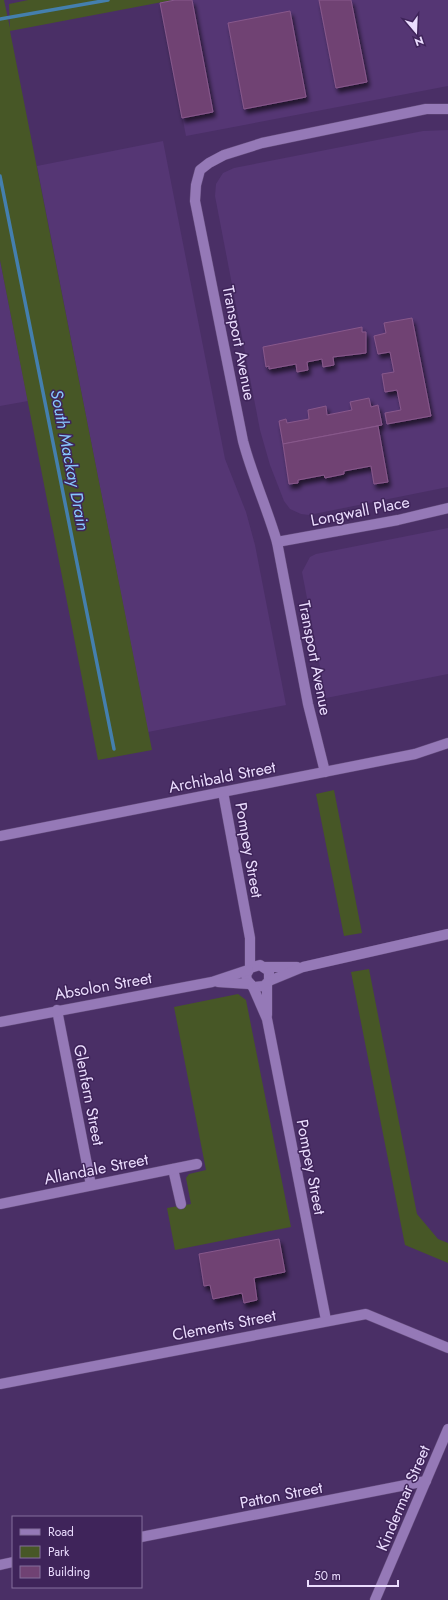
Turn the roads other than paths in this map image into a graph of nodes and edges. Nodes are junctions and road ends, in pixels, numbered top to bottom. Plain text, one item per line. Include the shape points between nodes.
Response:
1 (448, 109) edge
2 (448, 508) edge
3 (277, 542) junction
4 (448, 743) edge
5 (325, 772) junction
6 (223, 792) junction
7 (0, 836) edge
8 (448, 934) edge
9 (250, 938) junction
10 (264, 966) junction
11 (303, 967) junction
12 (249, 969) junction
13 (212, 982) junction
14 (268, 982) junction
15 (251, 986) junction
16 (57, 1010) junction
17 (267, 1019) junction
18 (0, 1022) edge
19 (197, 1164) dead end
20 (173, 1169) junction
21 (91, 1185) junction
22 (0, 1204) edge
23 (181, 1204) dead end
24 (326, 1320) junction
25 (448, 1348) edge
26 (0, 1384) edge
27 (448, 1429) edge
28 (426, 1481) junction
29 (142, 1537) edge
30 (12, 1562) edge
31 (0, 1565) edge
32 (375, 1600) edge

1 - 3 street, Transport Avenue via 426,109 242,148 208,163 200,170 195,200 243,441
2 - 3 street, Longwall Place via 398,520
3 - 5 street, Transport Avenue via 308,704
4 - 5 street, Archibald Street via 415,754
5 - 6 street, Archibald Street
6 - 7 street, Archibald Street
6 - 9 street, Pompey Street
8 - 11 street
9 - 10 street, Pompey Street
9 - 12 street, Pompey Street
10 - 11 street
10 - 12 street via 256,965
10 - 14 street via 270,976
11 - 14 street
12 - 13 street, Absolon Street
12 - 15 street via 247,980
13 - 15 street, Absolon Street
13 - 16 street, Absolon Street
14 - 15 street via 261,988
14 - 17 street, Pompey Street
15 - 17 street, Pompey Street
16 - 18 street, Absolon Street
16 - 21 street, Glenfern Street
17 - 24 street, Pompey Street
19 - 20 street, Allandale Street
20 - 21 street, Allandale Street
20 - 23 street
21 - 22 street, Allandale Street
24 - 25 street, Clements Street via 366,1314
24 - 26 street, Clements Street
27 - 28 street, Kindermar Street
28 - 29 street, Patton Street
28 - 32 street, Kindermar Street
30 - 31 street

